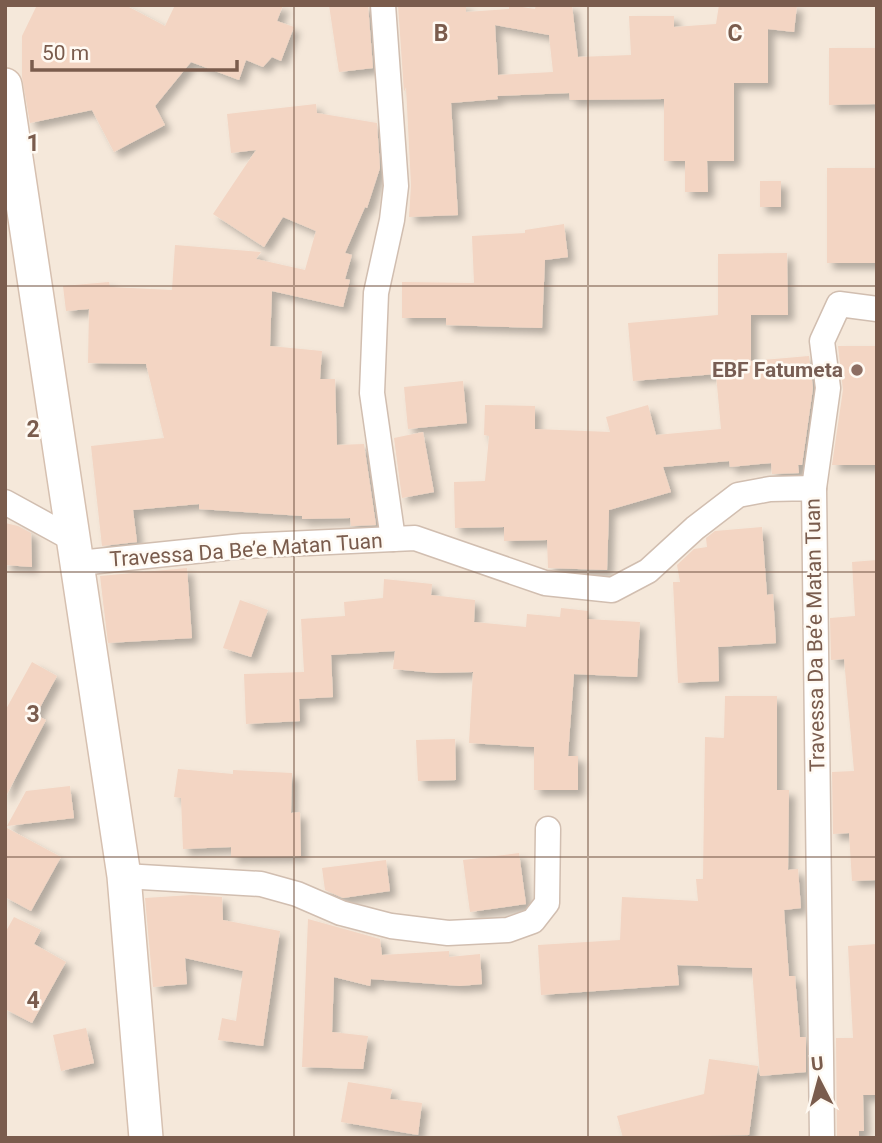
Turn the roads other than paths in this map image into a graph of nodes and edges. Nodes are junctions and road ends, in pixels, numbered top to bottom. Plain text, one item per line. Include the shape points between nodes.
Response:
1 (383, 5) edge
2 (5, 85) edge
3 (877, 309) edge
4 (814, 488) junction
5 (5, 502) edge
6 (394, 539) junction
7 (77, 552) junction
8 (548, 829) dead end
9 (124, 876) junction
10 (146, 1138) edge
11 (822, 1138) edge

1 - 6 street via 396,187 376,293 372,393
2 - 7 main road
3 - 4 street via 839,304 822,341 828,388
4 - 6 street, Travessa Da Be’e Matan Tuan via 738,495 648,571 612,590 545,583 415,538
4 - 11 street, Travessa Da Be’e Matan Tuan
5 - 7 street
6 - 7 street, Travessa Da Be’e Matan Tuan
7 - 9 main road
8 - 9 street via 547,903 533,921 508,930 448,933 391,926 261,884
9 - 10 main road

